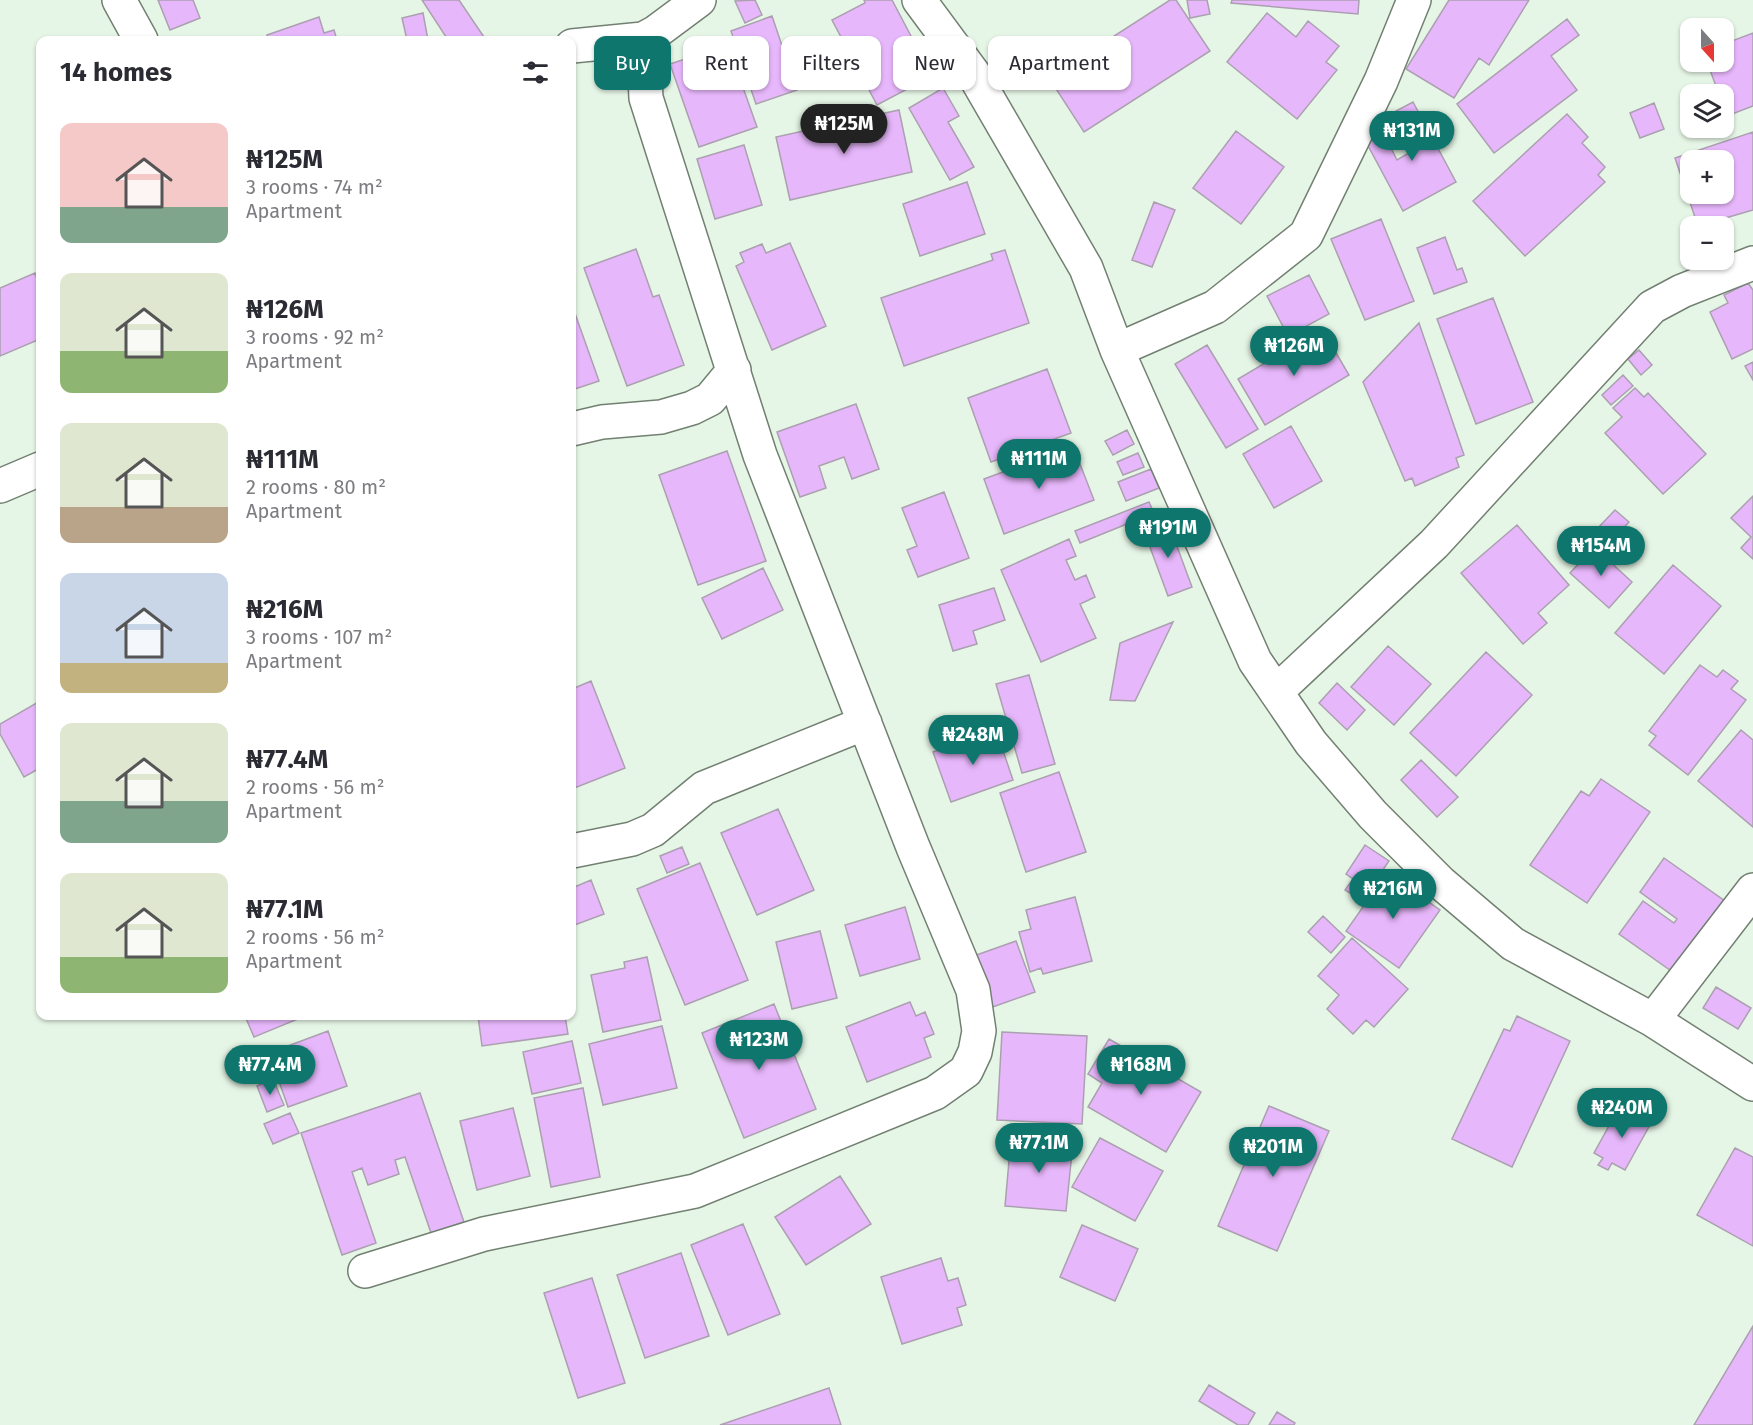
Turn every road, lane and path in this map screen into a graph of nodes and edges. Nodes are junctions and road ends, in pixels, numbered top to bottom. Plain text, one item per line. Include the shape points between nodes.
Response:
1 (119, 0) edge
2 (699, 0) edge
3 (919, 0) edge
4 (1414, 0) edge
5 (139, 36) edge
6 (649, 36) edge
7 (594, 44) edge
8 (576, 46) edge
9 (646, 90) edge
10 (1753, 263) edge
11 (1118, 350) junction
12 (734, 370) junction
13 (576, 428) edge
14 (36, 471) edge
15 (0, 486) edge
16 (1276, 692) junction
17 (865, 723) junction
18 (576, 850) edge
19 (1753, 890) edge
20 (1653, 1020) junction
21 (1753, 1084) edge
22 (365, 1271) dead end

1 - 5 street
2 - 6 street
3 - 11 street via 973,73 1086,268
4 - 11 street via 1381,81 1306,236 1215,307
7 - 8 street
9 - 12 street
10 - 16 street via 1652,307 1434,544
11 - 16 street via 1255,661
12 - 13 street via 710,399 692,408 661,417
12 - 17 street via 760,455
14 - 15 street
16 - 20 street via 1311,742 1373,815 1440,882 1514,944
17 - 18 street via 704,788 643,835
17 - 22 street via 973,990 980,1031 966,1071 935,1093 695,1191 484,1234
19 - 20 street
20 - 21 street

